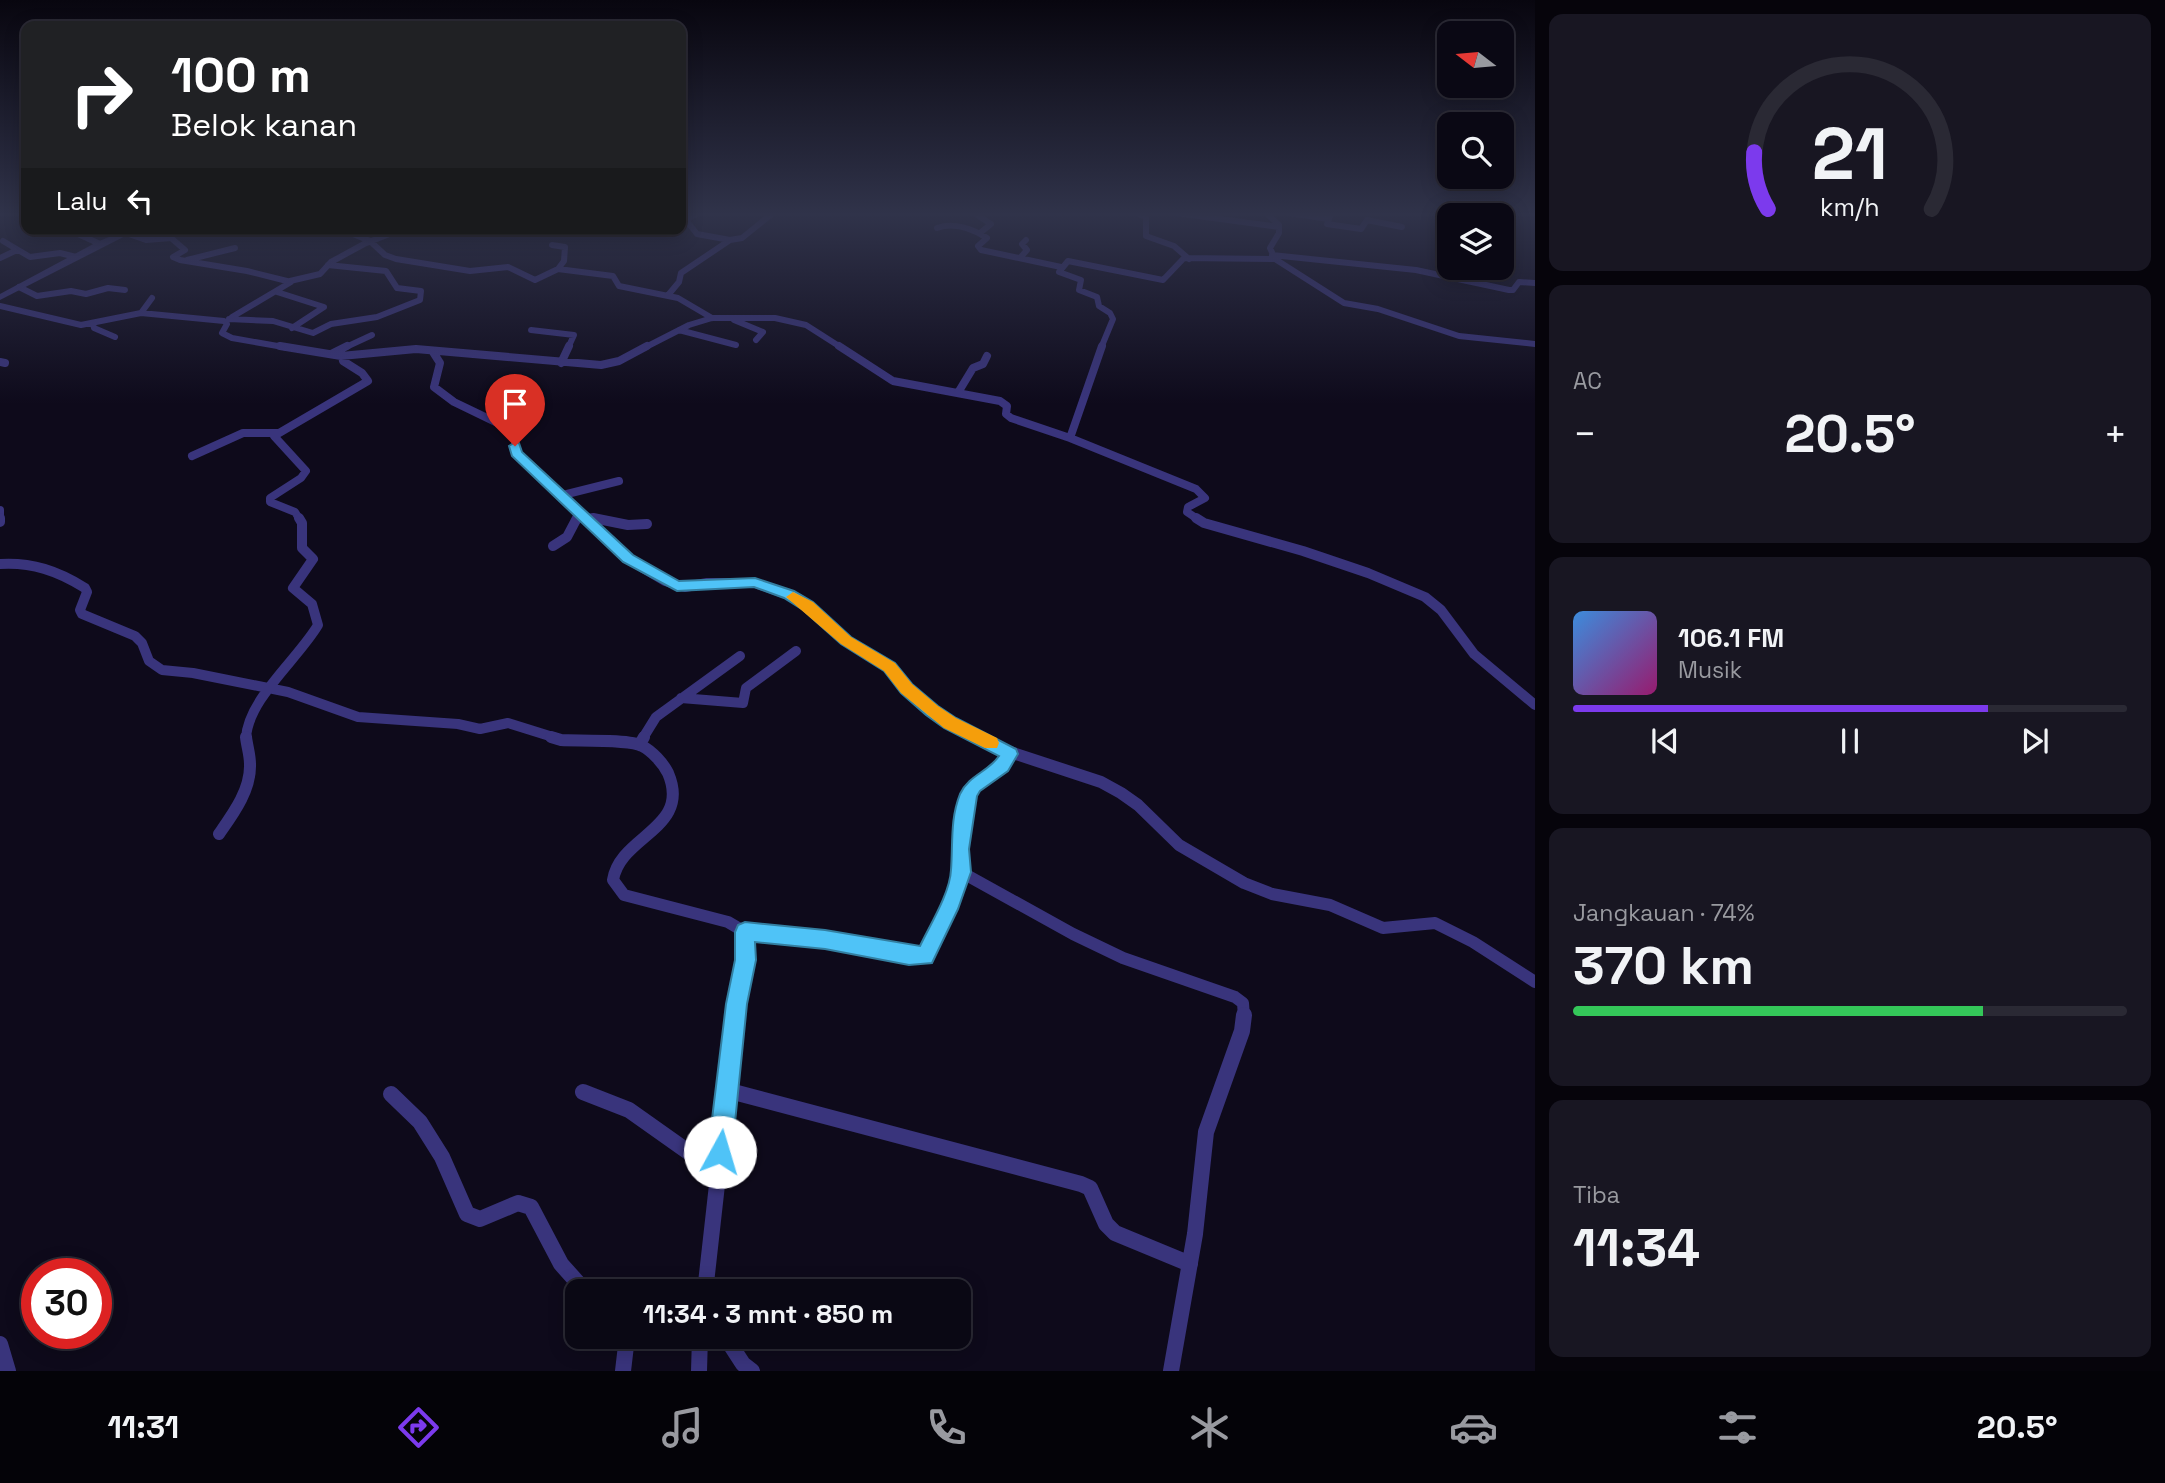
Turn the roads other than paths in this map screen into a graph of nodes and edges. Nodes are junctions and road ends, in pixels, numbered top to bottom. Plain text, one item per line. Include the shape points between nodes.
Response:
1 (38, 277) edge
2 (269, 277) edge
3 (307, 277) edge
4 (390, 277) edge
5 (614, 277) edge
6 (680, 277) edge
7 (1072, 277) edge
8 (1149, 277) edge
9 (1167, 277) edge
10 (1300, 277) edge
11 (1448, 277) edge
12 (290, 281) junction
13 (1535, 283) edge
14 (19, 287) junction
15 (125, 290) dead end
16 (277, 292) junction
17 (669, 293) junction
18 (0, 297) edge
19 (152, 298) dead end
20 (0, 306) edge
21 (141, 313) junction
22 (725, 316) junction
23 (712, 318) junction
24 (226, 320) junction
25 (93, 324) junction
26 (292, 328) junction
27 (531, 330) dead end
28 (679, 330) junction
29 (372, 335) dead end
30 (115, 337) dead end
31 (756, 340) dead end
32 (1535, 344) edge
33 (736, 345) dead end
34 (433, 352) junction
35 (331, 354) junction
36 (342, 356) junction
37 (987, 356) dead end
38 (561, 363) junction
39 (959, 391) junction
40 (277, 433) junction
41 (1070, 438) junction
42 (192, 456) dead end
43 (620, 481) dead end
44 (562, 495) junction
45 (0, 510) edge
46 (580, 514) junction
47 (0, 522) edge
48 (647, 523) dead end
49 (553, 546) dead end
50 (0, 564) edge
51 (796, 651) dead end
52 (740, 656) dead end
53 (271, 688) junction
54 (681, 698) junction
55 (1535, 705) edge
56 (640, 744) junction
57 (1007, 751) junction
58 (219, 834) dead end
59 (961, 872) junction
60 (745, 932) junction
61 (1535, 982) edge
62 (726, 1090) junction
63 (583, 1092) dead end
64 (391, 1094) dead end
65 (718, 1173) junction
66 (1190, 1264) junction
67 (570, 1279) edge
68 (706, 1279) edge
69 (0, 1344) edge
70 (625, 1349) edge
71 (698, 1349) edge
72 (733, 1349) edge
73 (8, 1371) edge
74 (624, 1371) edge
75 (699, 1371) edge
76 (752, 1371) edge
77 (1171, 1371) edge

1 - 14 street
2 - 12 street
3 - 12 street
4 - 26 street via 397,288 421,291 420,300 377,317 331,324 313,333
5 - 17 street via 619,286
6 - 17 street
7 - 41 street via 1081,280 1079,290 1097,297 1099,306 1114,319 1089,376
8 - 9 street
10 - 32 street via 1344,303 1378,309 1459,336
11 - 13 street via 1508,290 1519,282
12 - 16 street
14 - 15 street via 37,296
14 - 18 street
16 - 24 street
16 - 26 street via 324,307
17 - 23 street
19 - 21 street
20 - 25 street via 61,322
21 - 24 street
21 - 25 street
22 - 23 street
22 - 31 street via 763,332
22 - 39 street via 800,321 886,379
23 - 28 street
24 - 26 street via 274,321
24 - 35 street via 222,333 232,338
25 - 30 street
27 - 38 street via 573,335
28 - 33 street
28 - 38 street via 619,361
29 - 35 street
34 - 36 street via 417,348
34 - 38 street
34 - 44 street via 440,363 434,387 454,402 514,431 516,453
35 - 36 street
36 - 40 street via 368,381
37 - 39 street
39 - 41 street via 1000,401 1007,405 1007,417
40 - 42 street via 247,431
40 - 53 street via 276,440 306,471 270,502 295,512 302,523 300,543 313,559 293,587 312,604 318,625
41 - 55 street via 1196,489 1205,498 1187,512 1204,523 1303,551 1424,597 1441,610 1474,654
43 - 44 street
44 - 46 street
45 - 47 street
46 - 48 street via 628,525
46 - 49 street via 568,537
46 - 57 street via 628,559 677,586 755,583 789,595 889,667 950,723
50 - 53 street via 40,566 85,588 82,614 135,636 154,667
51 - 54 street via 746,688 743,703
52 - 54 street
53 - 56 street via 358,717 458,723 480,729 508,723 561,740
53 - 58 street via 250,721 244,740 250,771 237,808
54 - 56 street via 656,717
56 - 60 street via 659,760 676,797 656,828 616,864 616,888 624,895 729,922
57 - 59 street via 1009,757 1002,766 969,795 959,849
57 - 61 street via 1121,793 1179,845 1244,883 1272,894 1330,905 1383,928 1435,923
59 - 60 street via 925,956 825,939
59 - 66 street via 1123,958 1243,1003 1242,1031 1206,1132
60 - 62 street via 746,960
62 - 65 street
62 - 66 street via 1081,1184 1090,1188 1115,1233
63 - 65 street via 629,1110
64 - 67 street via 420,1122 442,1157 467,1214 485,1220 518,1203 531,1207
65 - 68 street
66 - 77 street
69 - 73 street
70 - 74 street
71 - 75 street
72 - 76 street

